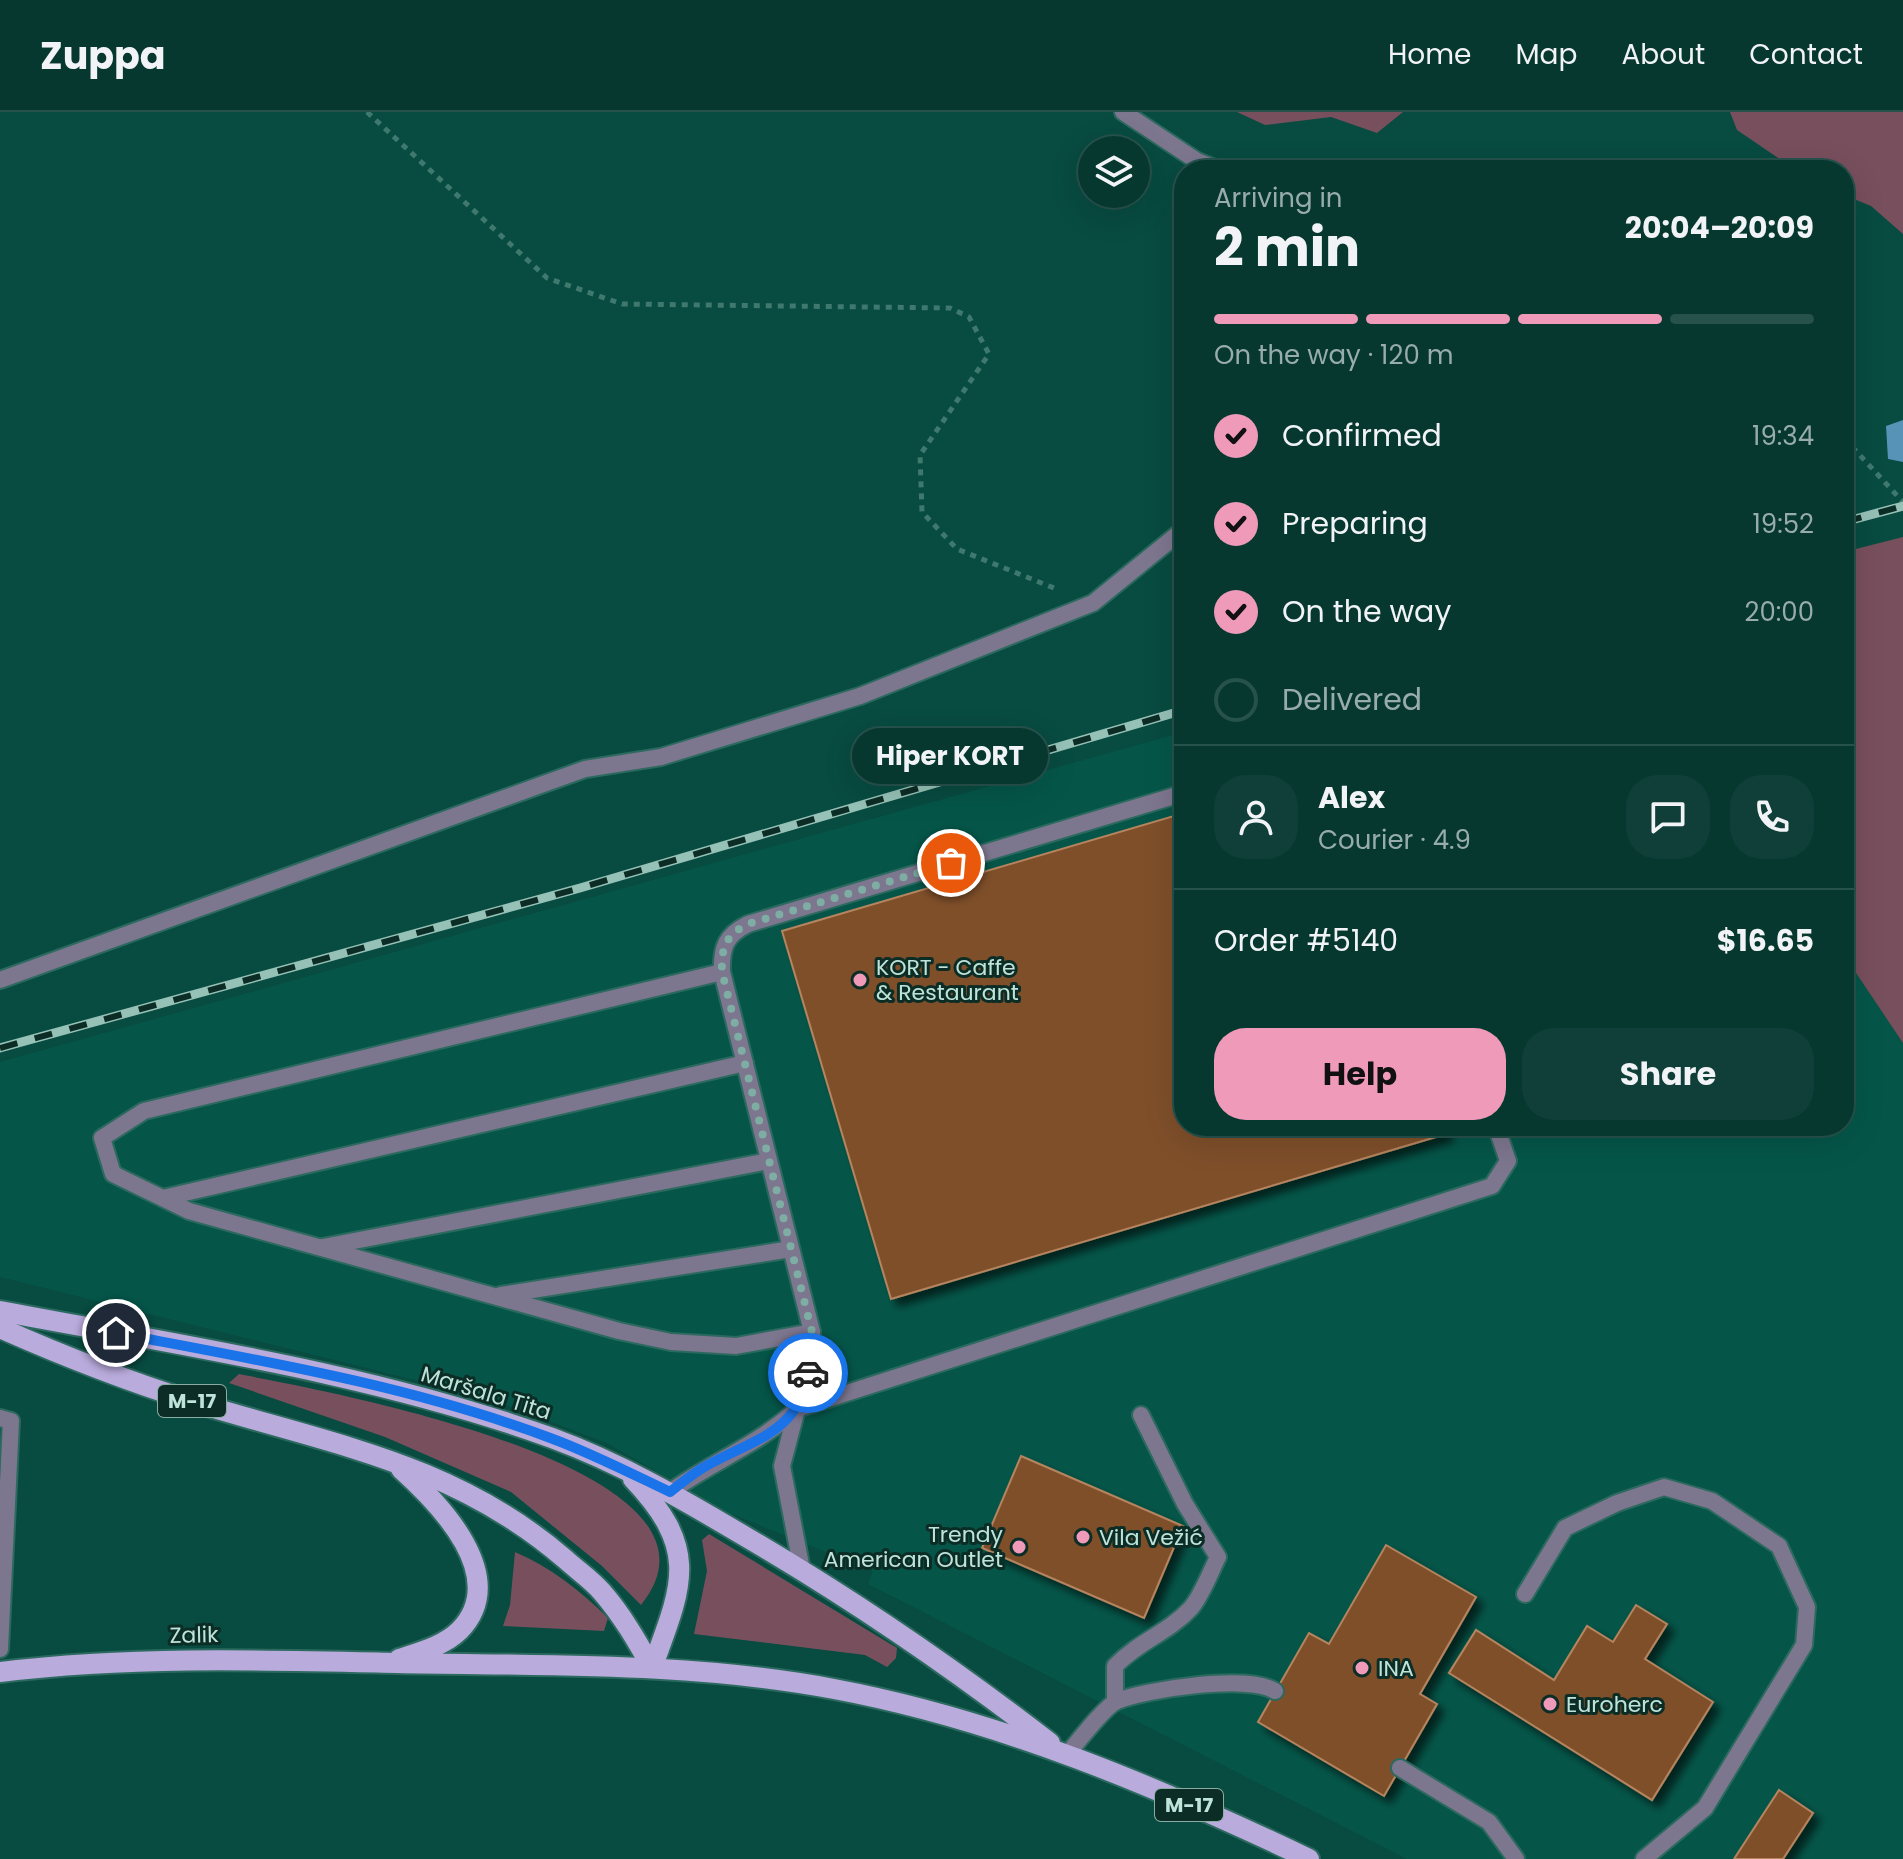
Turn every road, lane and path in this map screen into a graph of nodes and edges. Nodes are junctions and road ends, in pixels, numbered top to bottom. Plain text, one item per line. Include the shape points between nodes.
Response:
1 (367, 112) edge
2 (1123, 112) edge
3 (1195, 160) edge
4 (1854, 449) edge
5 (1903, 502) edge
6 (1174, 537) edge
7 (1093, 603) junction
8 (1174, 796) edge
9 (722, 972) junction
10 (0, 980) edge
11 (745, 1063) junction
12 (1499, 1136) edge
13 (769, 1161) junction
14 (163, 1198) junction
15 (320, 1248) junction
16 (791, 1249) junction
17 (495, 1296) junction
18 (0, 1311) edge
19 (0, 1328) edge
20 (812, 1332) junction
21 (797, 1409) junction
22 (1141, 1415) dead end
23 (0, 1418) edge
24 (389, 1458) junction
25 (625, 1471) junction
26 (670, 1492) junction
27 (802, 1570) junction
28 (1525, 1594) dead end
29 (0, 1649) edge
30 (389, 1663) junction
31 (652, 1668) junction
32 (0, 1672) edge
33 (1275, 1691) dead end
34 (1115, 1702) junction
35 (1066, 1756) junction
36 (1400, 1768) dead end
37 (1309, 1859) edge
38 (1516, 1859) edge
39 (1644, 1859) edge

1 - 7 path via 547,278 622,304 950,308 969,317 989,354 920,455 922,512 957,549
2 - 3 lane
4 - 5 path
6 - 7 lane
7 - 10 lane via 860,696 661,757 585,769
8 - 9 lane via 748,924 731,933 721,952
9 - 11 lane
9 - 14 lane via 144,1111 102,1138 113,1174
11 - 13 lane
11 - 14 lane
12 - 21 lane via 1508,1161 1492,1186
13 - 15 lane
13 - 16 lane
14 - 15 lane via 189,1211
15 - 17 lane
16 - 17 lane
16 - 20 lane
17 - 20 lane via 671,1342 736,1346
18 - 25 main road, Maršala Tita / M-17 via 369,1384 518,1427
19 - 24 main road, M-17 via 75,1361 192,1401
20 - 21 lane
21 - 26 lane via 772,1433
21 - 27 lane via 782,1466
22 - 34 lane via 1218,1557 1192,1607 1163,1631 1134,1645 1115,1666
23 - 29 lane via 11,1421
24 - 30 main road via 453,1524 471,1557 478,1585 473,1612 459,1631
24 - 31 main road, M-17 via 477,1495 536,1534 600,1589
25 - 26 main road, Maršala Tita / M-17
25 - 31 main road via 657,1504 679,1550 677,1598
26 - 27 main road, Maršala Tita / M-17
27 - 35 main road, Maršala Tita / M-17 via 971,1682
28 - 39 lane via 1565,1528 1664,1487 1712,1501 1779,1546 1807,1607 1804,1645 1705,1808
30 - 31 main road, M-17
30 - 32 main road, Zalik / M-17 via 126,1660
31 - 35 main road, M-17 via 833,1689 991,1728
33 - 34 lane via 1265,1684 1224,1681
34 - 35 lane
35 - 37 main road, M-17
36 - 38 lane via 1489,1822

